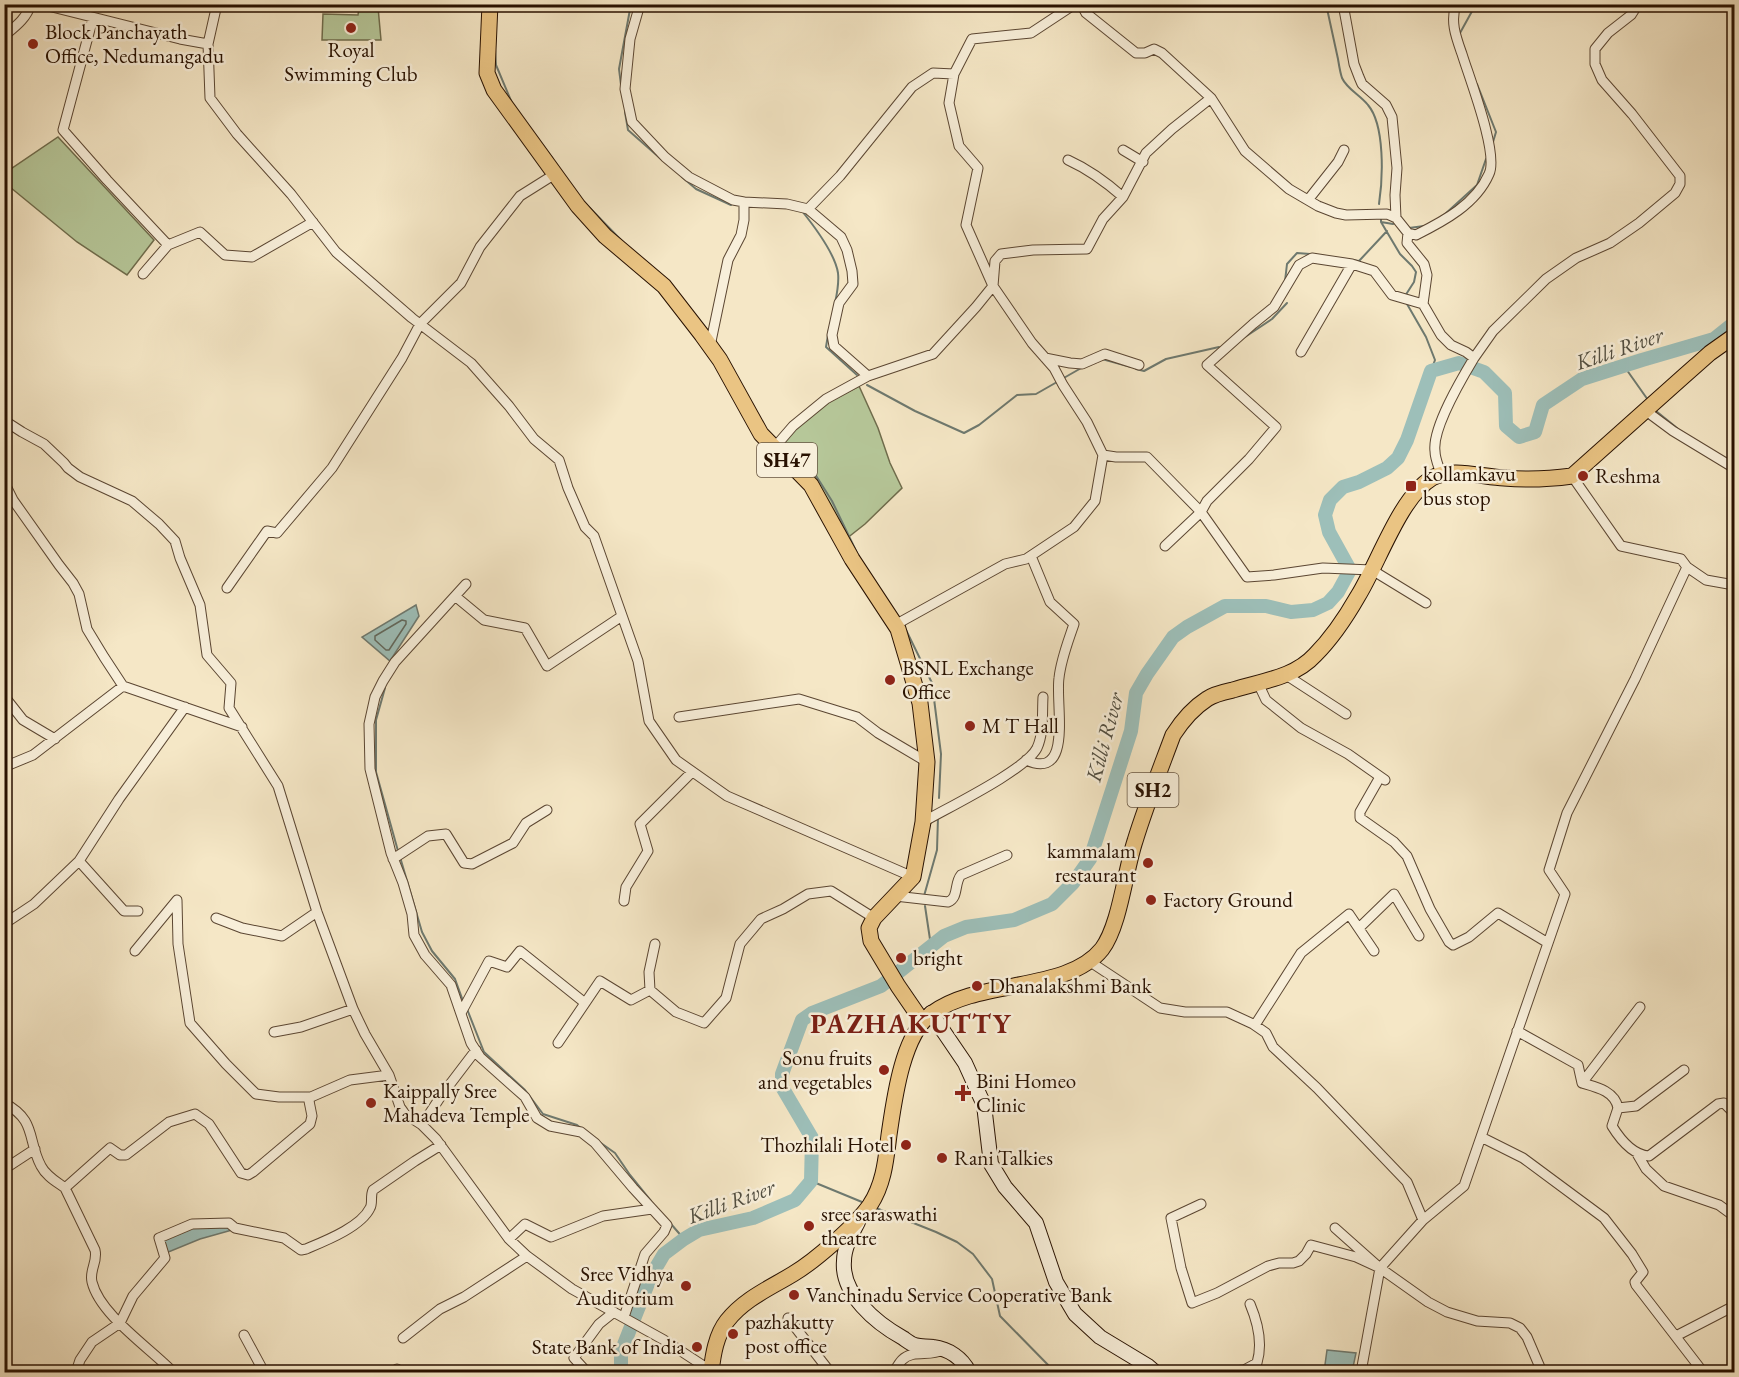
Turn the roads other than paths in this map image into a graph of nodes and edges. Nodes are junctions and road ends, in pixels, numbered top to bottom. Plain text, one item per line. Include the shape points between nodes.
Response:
1 (31, 4) edge
2 (40, 4) edge
3 (217, 4) edge
4 (490, 4) edge
5 (640, 4) edge
6 (1075, 4) edge
7 (1081, 4) edge
8 (1343, 4) edge
9 (1456, 4) edge
10 (1638, 4) edge
11 (93, 18) junction
12 (4, 36) edge
13 (208, 44) junction
14 (954, 74) junction
15 (1211, 98) junction
16 (1123, 150) dead end
17 (1344, 150) dead end
18 (1068, 160) dead end
19 (1143, 162) junction
20 (555, 174) junction
21 (1124, 197) junction
22 (1308, 200) junction
23 (744, 202) junction
24 (808, 209) junction
25 (1396, 218) junction
26 (313, 222) junction
27 (1408, 233) junction
28 (168, 245) junction
29 (1352, 264) junction
30 (143, 274) dead end
31 (993, 286) junction
32 (1423, 304) junction
33 (420, 324) junction
34 (1734, 336) edge
35 (710, 346) junction
36 (1300, 351) dead end
37 (1045, 358) junction
38 (1474, 358) junction
39 (1139, 365) dead end
40 (868, 376) junction
41 (1646, 411) junction
42 (4, 418) edge
43 (774, 448) junction
44 (1103, 455) junction
45 (1734, 468) edge
46 (1442, 474) junction
47 (1572, 476) junction
48 (4, 482) edge
49 (1201, 512) junction
50 (1165, 546) dead end
51 (1031, 556) junction
52 (1687, 567) junction
53 (1371, 570) junction
54 (466, 584) dead end
55 (1734, 585) edge
56 (227, 588) dead end
57 (455, 596) junction
58 (1426, 603) dead end
59 (622, 616) junction
60 (895, 625) junction
61 (1286, 675) junction
62 (1258, 683) junction
63 (123, 686) junction
64 (4, 696) edge
65 (1043, 697) dead end
66 (185, 707) junction
67 (1346, 714) dead end
68 (679, 717) dead end
69 (242, 727) junction
70 (55, 739) junction
71 (1026, 760) junction
72 (927, 762) junction
73 (4, 767) edge
74 (692, 772) junction
75 (547, 810) dead end
76 (923, 822) junction
77 (1007, 855) dead end
78 (393, 859) junction
79 (79, 861) junction
80 (913, 877) junction
81 (894, 896) junction
82 (624, 901) dead end
83 (138, 912) dead end
84 (317, 912) junction
85 (216, 918) dead end
86 (874, 918) junction
87 (4, 924) edge
88 (1359, 928) junction
89 (1419, 936) dead end
90 (1548, 943) junction
91 (655, 944) dead end
92 (135, 951) dead end
93 (1374, 951) dead end
94 (1089, 961) junction
95 (650, 990) junction
96 (585, 1003) junction
97 (1640, 1007) dead end
98 (353, 1009) junction
99 (461, 1013) junction
100 (927, 1017) junction
101 (1255, 1025) junction
102 (1517, 1031) junction
103 (274, 1032) dead end
104 (558, 1043) dead end
105 (476, 1050) junction
106 (1684, 1070) dead end
107 (389, 1075) junction
108 (1582, 1083) junction
109 (311, 1097) junction
110 (4, 1103) edge
111 (1618, 1108) junction
112 (1734, 1113) edge
113 (422, 1125) junction
114 (1481, 1137) junction
115 (441, 1145) junction
116 (35, 1149) junction
117 (1636, 1152) junction
118 (4, 1172) edge
119 (65, 1188) junction
120 (1201, 1204) dead end
121 (652, 1209) junction
122 (1734, 1216) edge
123 (859, 1218) junction
124 (1423, 1220) junction
125 (1335, 1228) dead end
126 (509, 1239) junction
127 (527, 1256) junction
128 (1380, 1268) junction
129 (1250, 1304) dead end
130 (1734, 1306) edge
131 (614, 1312) junction
132 (625, 1318) junction
133 (788, 1318) dead end
134 (120, 1323) junction
135 (244, 1335) dead end
136 (1676, 1336) junction
137 (403, 1338) dead end
138 (943, 1349) junction
139 (585, 1370) dead end
140 (76, 1372) edge
141 (173, 1372) edge
142 (264, 1372) edge
143 (712, 1372) edge
144 (830, 1372) edge
145 (894, 1372) edge
146 (969, 1372) edge
147 (1155, 1372) edge
148 (1223, 1372) edge
149 (1361, 1372) edge
150 (1542, 1372) edge
151 (1703, 1372) edge

1 - 12 street via 23,20
2 - 11 street
3 - 13 street
4 - 20 main road, SH47 via 487,73 494,90
5 - 23 street via 630,39 625,89 632,122 689,177
6 - 14 street via 1031,33 972,39
7 - 15 street via 1086,13 1136,53 1154,49 1162,53
8 - 25 street via 1359,78 1386,105 1392,117
9 - 27 street via 1453,27 1492,154 1490,173 1473,198 1443,222 1416,236
10 - 38 street via 1595,49 1595,64 1602,80 1680,176 1680,184 1675,193 1639,223 1546,279 1493,331
11 - 13 street
11 - 28 street via 63,130
13 - 26 street via 210,98
14 - 24 street via 933,73 912,87
14 - 31 street via 950,103 959,146 978,168 966,225
15 - 19 street via 1146,153
15 - 22 street via 1245,151 1288,189
16 - 19 street
17 - 22 street
18 - 21 street via 1095,174
19 - 21 street
20 - 33 street via 520,196 480,247 461,283
20 - 35 main road, SH47 via 605,236 664,286
21 - 31 street via 1103,219 1087,249 1001,254 995,261
22 - 25 street via 1336,213 1387,214
23 - 24 street
23 - 35 street via 741,235 728,260
24 - 40 street via 841,237 847,250 853,284 839,303 832,335 834,346
25 - 27 street
26 - 28 street via 252,258 225,255 200,232
26 - 33 street via 336,252
27 - 32 street via 1407,243 1424,264 1427,275
28 - 30 street
29 - 32 street via 1374,271 1392,295
29 - 36 street
29 - 49 street via 1312,258 1299,265 1274,307 1207,365 1276,427
31 - 37 street
31 - 40 street via 933,354
32 - 38 street via 1441,335
33 - 56 street via 332,468 277,533 267,531
33 - 59 street via 471,363 534,439 559,460 585,527 594,536
34 - 41 main road
35 - 43 main road, SH47 via 761,434
37 - 39 street via 1082,364 1105,354
37 - 44 street via 1087,422
38 - 46 street via 1456,388 1437,435 1435,451
40 - 43 street via 826,399 792,426
41 - 45 street
41 - 47 main road
42 - 69 street via 44,444 80,477 132,501 175,541 200,605 207,654 231,683 229,708
43 - 60 main road, SH47 via 811,485
44 - 49 street via 1147,457
44 - 51 street via 1095,501 1074,527
46 - 47 main road via 1506,478
46 - 53 main road, SH2 via 1414,493
47 - 52 street via 1621,546 1681,559
48 - 63 street via 73,583 87,629
49 - 50 street
49 - 53 street via 1247,577 1323,568
51 - 60 street via 1005,564
51 - 71 street via 1050,602 1074,624 1058,680 1057,751 1046,764
52 - 55 street via 1706,580
52 - 90 street via 1568,813 1549,870 1565,894
53 - 58 street
53 - 61 main road, SH2 via 1330,639 1313,658
54 - 57 street
57 - 59 street via 484,620 525,628 547,666
57 - 78 street via 395,662 379,689 371,715 370,769
59 - 74 street via 638,661 649,721 676,760
60 - 72 main road, SH47 via 920,703
61 - 62 main road, SH2
61 - 67 street
62 - 90 street via 1266,700 1301,728 1383,778 1360,818 1407,856 1449,942 1453,945 1469,937 1498,913
62 - 94 main road, SH2 via 1208,698 1183,720 1173,735 1134,842 1111,932 1102,949
63 - 66 street
63 - 70 street
64 - 70 street via 23,720
65 - 71 street via 1040,738
66 - 69 street
66 - 79 street
68 - 72 street via 798,699 857,717
69 - 84 street via 278,786
70 - 73 street via 33,755
71 - 76 street
72 - 76 main road, SH47
74 - 80 street via 727,796
74 - 82 street via 640,824 648,851 626,887
75 - 78 street via 526,823 513,843 472,864 464,863 446,834 428,836
76 - 80 main road, SH47
77 - 81 street via 961,875 952,901
78 - 99 street via 412,914 414,935 424,955 451,985
79 - 83 street via 124,911
79 - 87 street via 34,904
80 - 81 main road
81 - 86 main road
84 - 85 street via 282,936
84 - 98 street
86 - 95 street via 831,891 808,894 760,919 740,944 726,998 704,1023 676,1012
86 - 100 main road via 870,928 872,941 898,986
88 - 89 street via 1394,894
88 - 93 street
88 - 101 street via 1349,914 1308,946
90 - 102 street
91 - 95 street
92 - 109 street via 177,900 178,944 190,1023 256,1094
94 - 100 main road, SH2 via 1058,976 968,996
94 - 101 street via 1160,1008 1227,1012
95 - 96 street via 631,1000 600,981
96 - 99 street via 520,951 507,967 489,962
96 - 104 street
97 - 108 street
98 - 103 street
98 - 107 street
99 - 105 street
100 - 123 main road via 915,1031 907,1050 879,1187
100 - 147 main road via 964,1063 984,1105 991,1164 1036,1223 1056,1282 1075,1314 1100,1337
101 - 124 street via 1407,1182
102 - 108 street via 1578,1065
102 - 114 street
105 - 113 street
105 - 121 street via 525,1097 537,1118 550,1126 581,1132 595,1143
106 - 111 street via 1636,1106
107 - 109 street via 350,1080
107 - 113 street via 400,1107
108 - 111 street via 1613,1096
109 - 119 street via 310,1124 248,1175 241,1173 209,1124 195,1114 169,1122 126,1155 110,1148
110 - 116 street via 26,1121
111 - 117 street via 1612,1126
112 - 117 street via 1724,1103 1718,1104 1649,1155
113 - 115 street
114 - 124 street via 1464,1186
114 - 136 street via 1523,1158 1604,1218 1643,1272 1636,1285
115 - 126 street
115 - 134 street via 373,1190 372,1205 356,1224 306,1249 301,1250 284,1238 235,1228 230,1222 192,1224 159,1238 165,1258 133,1296
116 - 118 street
116 - 119 street via 42,1169
117 - 122 street via 1646,1169 1664,1186 1719,1204
119 - 134 street via 96,1256 91,1271 95,1291
120 - 128 street via 1171,1218 1192,1303 1268,1266 1299,1261 1311,1245
121 - 126 street via 603,1216 551,1237 525,1224
121 - 132 street via 667,1225 645,1254
123 - 138 main road via 845,1250 844,1269 850,1290 893,1333 915,1345
123 - 143 main road via 812,1260 736,1311 718,1339
124 - 128 street
125 - 128 street
126 - 127 street
127 - 131 street via 572,1289
127 - 137 street via 440,1309
128 - 149 street
128 - 150 street via 1447,1312 1520,1328
129 - 148 street via 1258,1321 1257,1363 1244,1370
130 - 136 street
131 - 132 street
131 - 139 street via 599,1324 574,1358
132 - 143 street
133 - 144 street
134 - 140 street via 92,1342
134 - 141 street
135 - 142 street
136 - 151 street
138 - 145 street via 904,1358
138 - 146 main road via 965,1364

